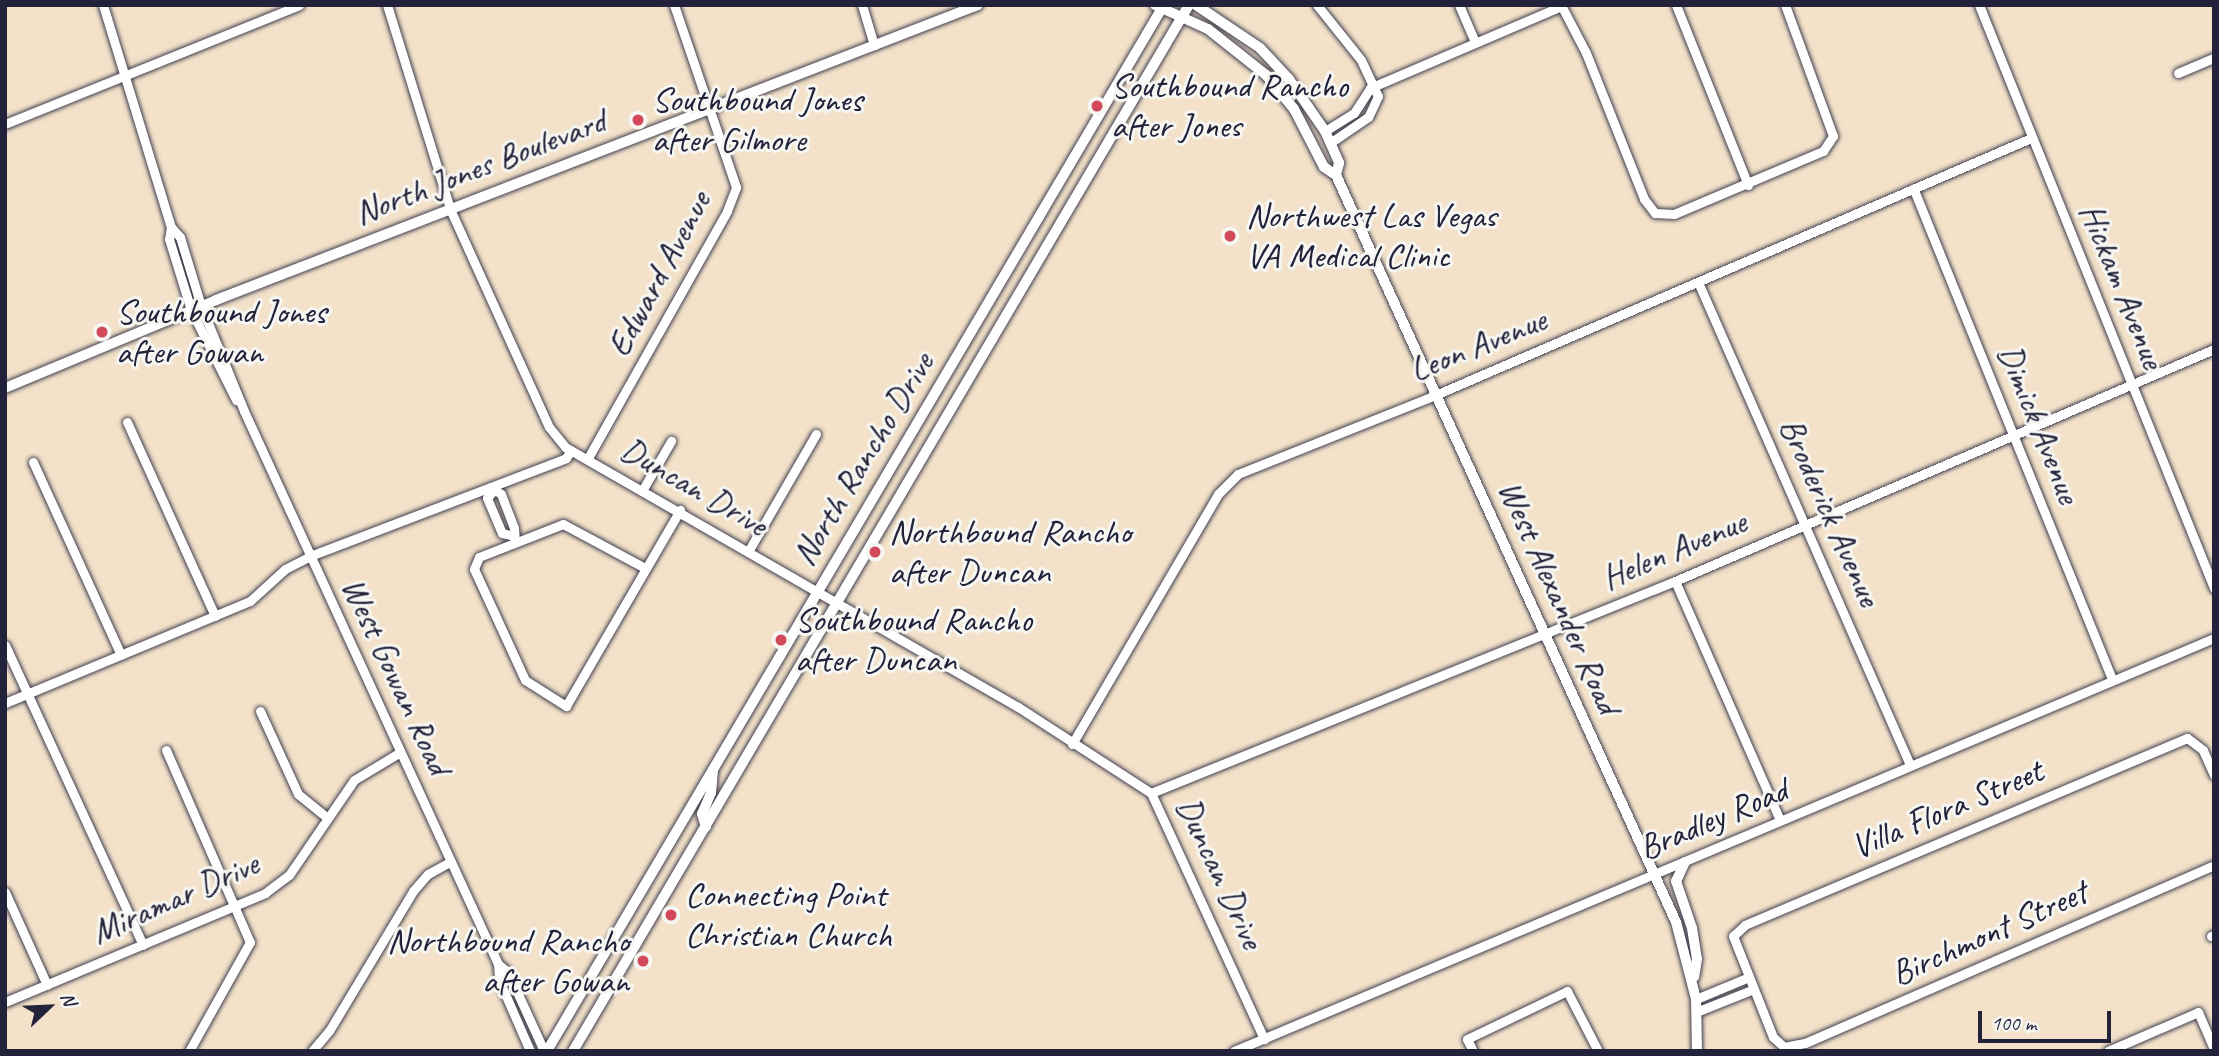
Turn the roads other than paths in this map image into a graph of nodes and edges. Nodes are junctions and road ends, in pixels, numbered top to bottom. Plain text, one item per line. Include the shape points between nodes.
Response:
1 (103, 5) edge
2 (299, 5) edge
3 (387, 5) edge
4 (674, 5) edge
5 (862, 5) edge
6 (978, 5) edge
7 (1189, 5) edge
8 (1196, 5) edge
9 (1317, 5) edge
10 (1459, 5) edge
11 (1676, 5) edge
12 (1785, 5) edge
13 (1979, 5) edge
14 (1161, 6) edge
15 (1561, 6) edge
16 (1183, 17) junction
17 (1475, 42) junction
18 (874, 45) junction
19 (2214, 58) edge
20 (2178, 74) dead end
21 (124, 76) junction
22 (1373, 87) junction
23 (706, 109) junction
24 (5, 124) edge
25 (1325, 131) junction
26 (2031, 138) junction
27 (1330, 143) junction
28 (1336, 176) junction
29 (1748, 185) junction
30 (1914, 190) junction
31 (450, 209) junction
32 (1698, 282) junction
33 (196, 308) junction
34 (2214, 349) edge
35 (2132, 384) junction
36 (5, 388) edge
37 (1433, 396) junction
38 (127, 422) dead end
39 (816, 434) dead end
40 (2013, 434) junction
41 (671, 441) dead end
42 (571, 450) junction
43 (588, 458) junction
44 (33, 462) dead end
45 (492, 489) junction
46 (643, 489) junction
47 (680, 510) junction
48 (1805, 525) junction
49 (513, 539) junction
50 (749, 550) junction
51 (310, 556) junction
52 (645, 568) junction
53 (1675, 581) junction
54 (2214, 588) edge
55 (818, 592) junction
56 (837, 604) junction
57 (215, 616) junction
58 (1545, 632) junction
59 (2214, 638) edge
60 (5, 645) edge
61 (121, 655) junction
62 (2112, 679) junction
63 (27, 694) junction
64 (5, 703) edge
65 (260, 711) dead end
66 (1072, 744) junction
67 (166, 750) dead end
68 (399, 753) junction
69 (1910, 765) junction
70 (713, 767) junction
71 (2214, 775) edge
72 (1151, 793) junction
73 (326, 817) junction
74 (1780, 820) junction
75 (706, 827) junction
76 (673, 836) junction
77 (689, 855) junction
78 (451, 861) junction
79 (1685, 862) junction
80 (2214, 865) edge
81 (1653, 876) junction
82 (5, 892) edge
83 (237, 906) junction
84 (143, 945) junction
85 (498, 964) junction
86 (1749, 976) junction
87 (1693, 984) junction
88 (47, 985) junction
89 (1754, 989) junction
90 (1696, 999) junction
91 (5, 1002) edge
92 (1696, 1012) junction
93 (1264, 1039) junction
94 (2214, 1049) edge
95 (189, 1051) edge
96 (312, 1051) edge
97 (530, 1051) edge
98 (546, 1051) edge
99 (573, 1051) edge
100 (1234, 1051) edge
101 (1473, 1051) edge
102 (1598, 1051) edge
103 (1698, 1051) edge
104 (2108, 1051) edge

1 - 21 street, West Gowan Road
2 - 21 street
3 - 31 street, Duncan Drive
4 - 23 street, Edward Avenue
5 - 18 street
6 - 18 main road, North Jones Boulevard
7 - 16 main road, North Rancho Drive
8 - 25 main road, West Alexander Road via 1261,48
9 - 22 street via 1361,60
10 - 17 street
11 - 29 street
12 - 29 street via 1833,136 1823,151
13 - 26 street, Hickam Avenue
14 - 16 main road
14 - 55 main road, North Rancho Drive
15 - 17 street
15 - 29 street via 1586,52 1644,199 1655,213 1674,214
16 - 28 main road, West Alexander Road via 1208,29 1266,75 1294,108 1324,167
16 - 56 main road, North Rancho Drive
17 - 22 street
18 - 23 main road, North Jones Boulevard
19 - 20 street
21 - 24 street
21 - 33 street, West Gowan Road via 171,227 180,237
22 - 25 street via 1353,113
22 - 27 street via 1378,96 1368,117
23 - 31 main road, North Jones Boulevard
23 - 43 street, Edward Avenue via 736,187 727,211
25 - 27 main road, West Alexander Road
26 - 30 street, Leon Avenue
26 - 35 street, Hickam Avenue
27 - 28 main road, West Alexander Road via 1339,163
28 - 37 main road, West Alexander Road
30 - 32 street, Leon Avenue
30 - 40 street, Dimick Avenue
31 - 33 main road, North Jones Boulevard
31 - 42 street, Duncan Drive via 549,427
32 - 37 street, Leon Avenue
32 - 48 street, Broderick Avenue
33 - 36 main road, North Jones Boulevard
33 - 51 street, West Gowan Road
34 - 35 street, Helen Avenue
35 - 40 street, Helen Avenue
35 - 54 street, Hickam Avenue
37 - 58 main road, West Alexander Road
37 - 66 street, Leon Avenue via 1227,481
38 - 57 street
39 - 50 street
40 - 48 street, Helen Avenue
40 - 62 street, Dimick Avenue
41 - 46 street
42 - 43 street, Duncan Drive
42 - 45 street via 566,458
43 - 46 street, Duncan Drive
44 - 61 street
45 - 49 street via 488,498 502,533
45 - 51 street
46 - 47 street, Duncan Drive
47 - 50 street, Duncan Drive
47 - 52 street
48 - 53 street, Helen Avenue
48 - 69 street, Broderick Avenue
49 - 52 street via 563,524
49 - 52 street via 479,557 474,569 525,680 566,706
50 - 55 street, Duncan Drive
51 - 57 street via 285,569 250,601
51 - 68 street, West Gowan Road
53 - 58 street, Helen Avenue
53 - 74 street
55 - 56 street, Duncan Drive
55 - 70 main road, North Rancho Drive
56 - 66 street, Duncan Drive via 1018,707
56 - 75 main road, North Rancho Drive
57 - 61 street
58 - 72 street, Helen Avenue
58 - 81 main road, West Alexander Road
59 - 62 street, Bradley Road
60 - 63 street
61 - 63 street
62 - 69 street, Bradley Road
63 - 64 street
63 - 84 street
65 - 73 street via 298,794
66 - 72 street, Duncan Drive
67 - 83 street
68 - 73 street, Miramar Drive via 354,780
68 - 78 street, West Gowan Road
69 - 74 street, Bradley Road
70 - 75 main road via 711,793 702,814
70 - 76 main road, North Rancho Drive
71 - 86 street, Villa Flora Street via 2203,750 2187,738 1745,925 1732,936
72 - 93 street, Duncan Drive
73 - 83 street, Miramar Drive via 289,875
74 - 79 street, Bradley Road
75 - 77 main road, North Rancho Drive
76 - 77 main road
76 - 98 main road, North Rancho Drive
77 - 99 main road, North Rancho Drive
78 - 85 street, West Gowan Road
78 - 96 street via 428,874 413,891 329,1031
79 - 81 street, Bradley Road
79 - 87 main road via 1675,881 1692,928 1697,959
80 - 89 street, Birchmont Street via 1805,1043 1784,1047 1773,1037
81 - 87 main road, West Alexander Road via 1676,922
81 - 93 street, Bradley Road
82 - 88 street
83 - 84 street, Miramar Drive
83 - 95 street via 250,942
84 - 88 street, Miramar Drive
85 - 97 street, West Gowan Road via 499,980
85 - 98 street, West Gowan Road via 508,972
86 - 89 street
86 - 90 street
87 - 90 main road, West Alexander Road
88 - 91 street, Miramar Drive
89 - 92 street
90 - 92 main road, West Alexander Road
92 - 103 main road, West Alexander Road
93 - 100 street, Bradley Road
94 - 104 street via 2198,1012
101 - 102 street via 1467,1039 1567,991

